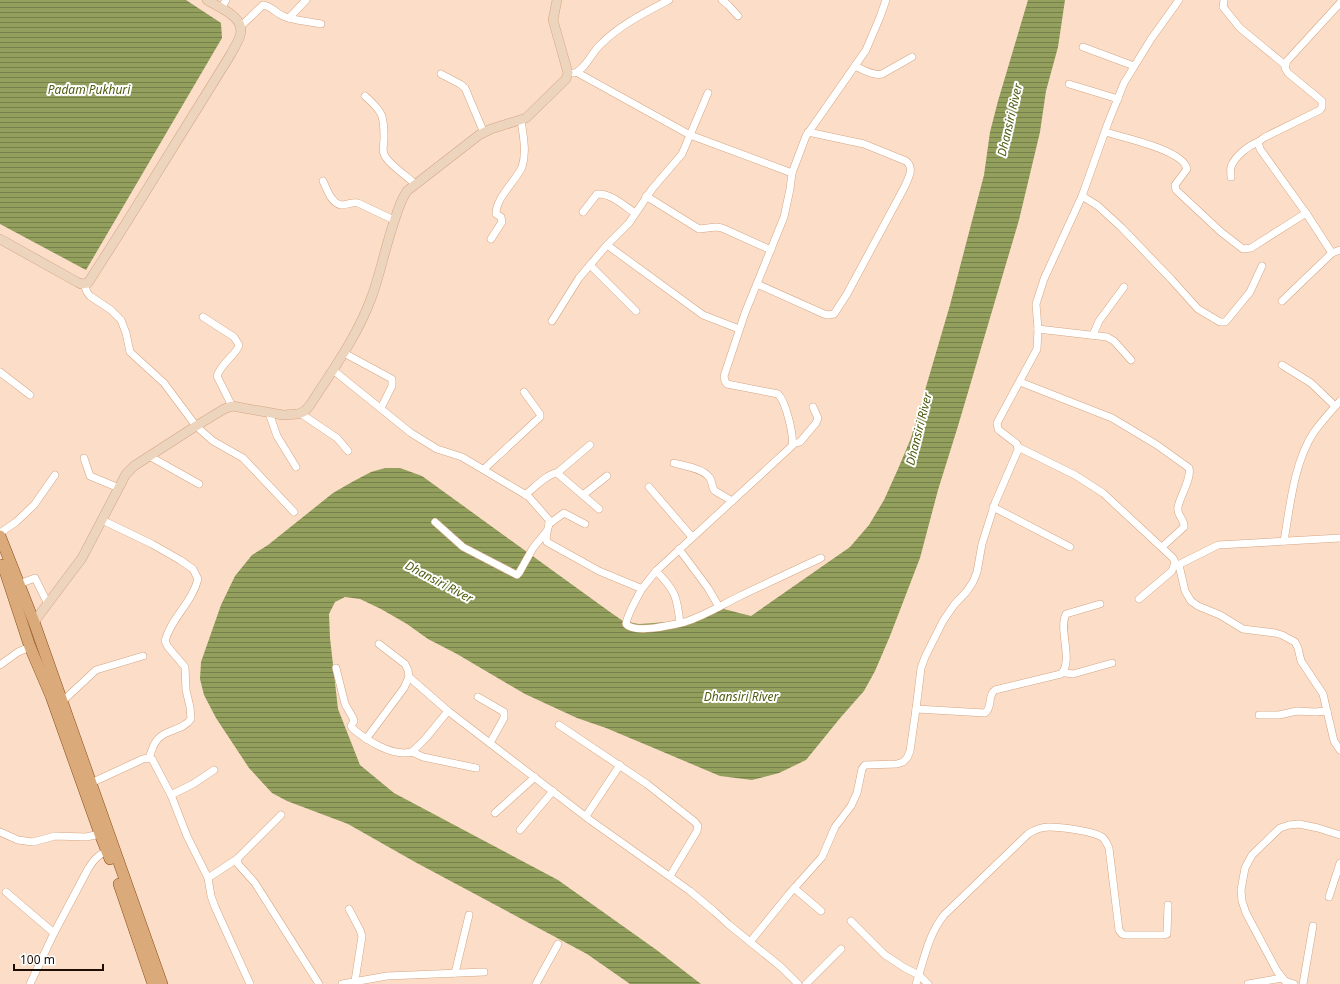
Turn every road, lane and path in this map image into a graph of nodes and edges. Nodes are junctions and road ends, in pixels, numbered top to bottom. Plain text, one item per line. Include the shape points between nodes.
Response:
1 (206, 0) edge
2 (226, 0) edge
3 (306, 0) edge
4 (557, 0) edge
5 (669, 0) edge
6 (722, 0) edge
7 (886, 0) edge
8 (1179, 0) edge
9 (1224, 0) edge
10 (1340, 2) edge
11 (221, 9) junction
12 (738, 16) dead end
13 (289, 18) junction
14 (321, 24) dead end
15 (241, 26) junction
16 (1083, 47) dead end
17 (912, 57) dead end
18 (1285, 65) junction
19 (855, 66) junction
20 (1134, 66) junction
21 (568, 73) junction
22 (578, 73) junction
23 (441, 74) dead end
24 (1069, 84) dead end
25 (708, 93) dead end
26 (365, 96) dead end
27 (1118, 99) junction
28 (521, 120) junction
29 (808, 132) junction
30 (1105, 132) junction
31 (484, 133) junction
32 (690, 135) junction
33 (1258, 142) junction
34 (792, 173) junction
35 (1231, 177) dead end
36 (323, 181) dead end
37 (415, 184) junction
38 (646, 196) junction
39 (1082, 196) junction
40 (583, 212) dead end
41 (635, 213) junction
42 (1306, 213) junction
43 (394, 220) junction
44 (0, 239) edge
45 (491, 239) dead end
46 (607, 245) junction
47 (771, 250) junction
48 (1340, 250) edge
49 (1332, 254) junction
50 (590, 265) junction
51 (1262, 266) dead end
52 (84, 284) junction
53 (757, 284) junction
54 (1124, 287) dead end
55 (1282, 301) dead end
56 (636, 310) dead end
57 (203, 317) dead end
58 (552, 321) dead end
59 (739, 329) junction
60 (1038, 330) junction
61 (1093, 336) junction
62 (344, 353) junction
63 (1131, 360) dead end
64 (1282, 365) dead end
65 (334, 370) junction
66 (0, 372) edge
67 (1020, 382) junction
68 (524, 392) dead end
69 (30, 396) dead end
70 (1338, 404) edge
71 (232, 406) junction
72 (381, 408) junction
73 (813, 408) dead end
74 (269, 413) junction
75 (300, 413) junction
76 (196, 426) junction
77 (793, 444) junction
78 (590, 445) dead end
79 (1018, 447) junction
80 (348, 452) dead end
81 (149, 456) junction
82 (84, 458) dead end
83 (674, 463) dead end
84 (296, 467) dead end
85 (484, 469) junction
86 (557, 473) junction
87 (55, 475) dead end
88 (607, 476) dead end
89 (199, 484) dead end
90 (649, 487) dead end
91 (119, 488) junction
92 (525, 495) junction
93 (583, 495) junction
94 (732, 501) junction
95 (993, 507) junction
96 (599, 509) dead end
97 (294, 512) dead end
98 (102, 520) junction
99 (435, 522) dead end
100 (549, 524) junction
101 (585, 524) dead end
102 (547, 532) junction
103 (0, 534) edge
104 (692, 537) junction
105 (1340, 538) edge
106 (1284, 541) junction
107 (1070, 547) dead end
108 (1162, 547) junction
109 (679, 549) junction
110 (0, 556) edge
111 (821, 558) dead end
112 (1176, 566) junction
113 (656, 571) junction
114 (19, 584) junction
115 (641, 590) junction
116 (1139, 599) dead end
117 (48, 604) junction
118 (1100, 604) dead end
119 (719, 607) junction
120 (34, 622) junction
121 (680, 623) junction
122 (379, 644) dead end
123 (30, 647) junction
124 (143, 656) dead end
125 (1112, 663) dead end
126 (0, 665) edge
127 (336, 668) dead end
128 (1064, 671) junction
129 (408, 677) junction
130 (478, 697) dead end
131 (61, 700) junction
132 (916, 709) junction
133 (448, 711) junction
134 (1327, 711) junction
135 (1259, 715) dead end
136 (559, 725) dead end
137 (366, 739) junction
138 (490, 743) junction
139 (1340, 750) edge
140 (412, 752) junction
141 (149, 758) junction
142 (620, 765) junction
143 (476, 768) dead end
144 (214, 770) dead end
145 (535, 777) junction
146 (91, 783) junction
147 (553, 791) junction
148 (171, 795) junction
149 (495, 813) dead end
150 (281, 815) dead end
151 (586, 816) junction
152 (520, 830) dead end
153 (0, 832) edge
154 (1339, 833) edge
155 (100, 834) junction
156 (108, 852) junction
157 (236, 859) junction
158 (1340, 863) edge
159 (670, 876) junction
160 (208, 878) junction
161 (794, 888) junction
162 (6, 892) dead end
163 (1330, 897) dead end
164 (1168, 905) dead end
165 (349, 909) dead end
166 (820, 911) dead end
167 (470, 915) dead end
168 (851, 922) dead end
169 (1313, 926) dead end
170 (54, 933) junction
171 (750, 942) junction
172 (558, 944) dead end
173 (841, 949) dead end
174 (484, 972) dead end
175 (455, 973) junction
176 (919, 975) junction
177 (373, 978) junction
178 (1282, 978) junction
179 (355, 981) junction
180 (30, 984) edge
181 (153, 984) edge
182 (162, 984) edge
183 (250, 984) edge
184 (319, 984) edge
185 (342, 984) edge
186 (379, 984) edge
187 (536, 984) edge
188 (798, 984) edge
189 (806, 984) edge
190 (916, 984) edge
191 (928, 984) edge
192 (1248, 984) edge
193 (1294, 984) edge
194 (1303, 984) edge

1 - 11 street
2 - 11 street
3 - 13 street
4 - 21 street via 553,20
5 - 22 street via 633,19 608,37
6 - 12 street
7 - 19 street via 870,43
8 - 20 street
9 - 18 street via 1223,7 1240,28
10 - 18 street
11 - 15 street via 238,19
13 - 14 street
13 - 15 street via 263,5
15 - 52 street via 240,36 231,54 90,281
16 - 20 street
17 - 19 street via 878,75
18 - 33 street via 1288,73 1322,101 1322,107
19 - 29 street
20 - 27 street
21 - 22 street
21 - 28 street via 566,79 529,116
22 - 32 street
23 - 31 street via 465,88
24 - 27 street
25 - 32 street
26 - 37 street via 382,113 384,154
27 - 30 street
28 - 31 street
28 - 45 street via 524,146 521,169 496,209 496,214 503,219
29 - 34 street
29 - 53 street via 870,146 906,161 911,169 904,188 834,314 824,314
30 - 39 street
30 - 42 street via 1171,152 1181,159 1188,169 1175,185 1176,190 1243,249 1250,248
31 - 37 street
32 - 34 street
32 - 38 street via 682,154
33 - 35 street via 1237,158 1231,166
33 - 42 street via 1260,149
34 - 47 street via 784,217
36 - 43 street via 332,198 341,205 358,203
37 - 43 street via 403,197
38 - 41 street
38 - 47 street via 699,229 722,228
39 - 51 street via 1098,206 1122,228 1198,309 1220,322 1228,320 1250,292
39 - 60 street via 1046,275 1036,304
40 - 41 street via 597,194 603,194
41 - 46 street via 629,223
42 - 49 street
43 - 62 street via 372,296
44 - 52 street via 76,282
46 - 50 street
46 - 59 street via 703,315
47 - 53 street
48 - 49 street
49 - 55 street
50 - 56 street
50 - 58 street
52 - 76 street via 90,296 121,320 130,352 164,383
53 - 59 street
54 - 61 street via 1101,318
57 - 71 street via 234,337 239,345 219,369 217,376
59 - 77 street via 724,376 725,382 778,394 788,414
60 - 61 street
60 - 67 street via 1037,349
61 - 63 street via 1114,341
62 - 65 street
62 - 72 street via 392,379 392,386
64 - 70 street
65 - 72 street
65 - 75 street via 310,405
66 - 69 street
67 - 79 street via 997,423 998,429 1015,441
67 - 108 street via 1112,418 1189,468 1190,474 1178,507 1184,527
68 - 85 street via 540,417
70 - 106 street via 1314,432 1306,447 1294,486
71 - 74 street
71 - 76 street
72 - 85 street via 430,445 441,451 457,454
73 - 77 street via 818,418 816,423 800,442
74 - 75 street
74 - 84 street via 277,436
75 - 80 street via 337,438
76 - 81 street
76 - 97 street via 213,441 243,458
77 - 94 street
78 - 86 street
79 - 95 street
79 - 108 street via 1091,485
81 - 89 street
81 - 91 street via 126,474
82 - 91 street via 90,476
83 - 94 street via 704,473 710,478 713,489
85 - 92 street
86 - 92 street via 548,476
86 - 93 street
87 - 103 street via 34,505
88 - 93 street
90 - 104 street
91 - 98 street
92 - 100 street via 546,516
93 - 96 street
94 - 104 street
95 - 107 street
95 - 132 street via 973,582 954,605 925,657 921,668
98 - 117 street via 82,558
98 - 141 street via 180,560 193,569 198,579 186,606 170,628 165,641 184,667 191,719 183,727 160,737 154,743
99 - 102 street via 463,548 517,574
100 - 101 street via 564,513
100 - 102 street
102 - 115 street via 547,542 599,571
103 - 114 main road
104 - 109 street
105 - 106 street
106 - 112 street via 1218,545
108 - 112 street via 1173,558
109 - 113 street
109 - 119 street
110 - 123 main road
111 - 119 street
112 - 116 street
112 - 134 street via 1185,591 1198,606 1243,629 1275,633 1295,642 1301,661 1323,694
113 - 115 street
113 - 121 street via 670,584 675,594
114 - 117 street via 35,578
114 - 120 main road
115 - 121 street via 627,618 627,626 644,629
117 - 120 street
118 - 128 street via 1066,614
119 - 121 street
120 - 131 main road
122 - 129 street via 405,664
123 - 126 street
123 - 155 main road via 51,696
124 - 131 street via 96,670
125 - 128 street via 1073,674
127 - 137 street via 345,704 353,718 351,726
128 - 132 street via 1061,674 995,690 990,696 988,711 985,713
129 - 133 street
129 - 137 street via 404,688
130 - 138 street via 504,712 504,718
131 - 146 main road
132 - 161 street via 907,758 897,764 865,765 851,806 835,827 822,857
133 - 138 street
133 - 140 street
134 - 135 street
134 - 139 street via 1334,742
136 - 142 street
137 - 140 street via 400,753
138 - 145 street
140 - 143 street via 431,759
141 - 146 street
141 - 148 street via 154,762
142 - 151 street
142 - 159 street via 698,826
144 - 148 street
145 - 147 street
145 - 149 street
146 - 182 main road
147 - 151 street
147 - 152 street
148 - 160 street via 187,836
150 - 157 street
151 - 159 street
153 - 155 street via 18,840 33,842 55,836 86,837
154 - 178 street via 1299,824 1280,828 1252,855 1245,868 1241,890 1246,913
155 - 156 main road
156 - 170 street via 94,859
156 - 181 main road
157 - 160 street
157 - 184 street via 255,883
158 - 163 street
159 - 171 street
160 - 183 street via 215,907
161 - 166 street
161 - 171 street
162 - 170 street
164 - 176 street via 1167,934 1122,934 1119,930 1106,841 1089,832 1049,827 1035,829 936,924
165 - 179 street via 362,936
167 - 175 street
168 - 176 street via 885,954
169 - 194 street
170 - 180 street
171 - 188 street
172 - 187 street
173 - 189 street
174 - 175 street
175 - 177 street
176 - 190 street
176 - 191 street
177 - 179 street
177 - 186 street
178 - 192 street
178 - 193 street
179 - 185 street

